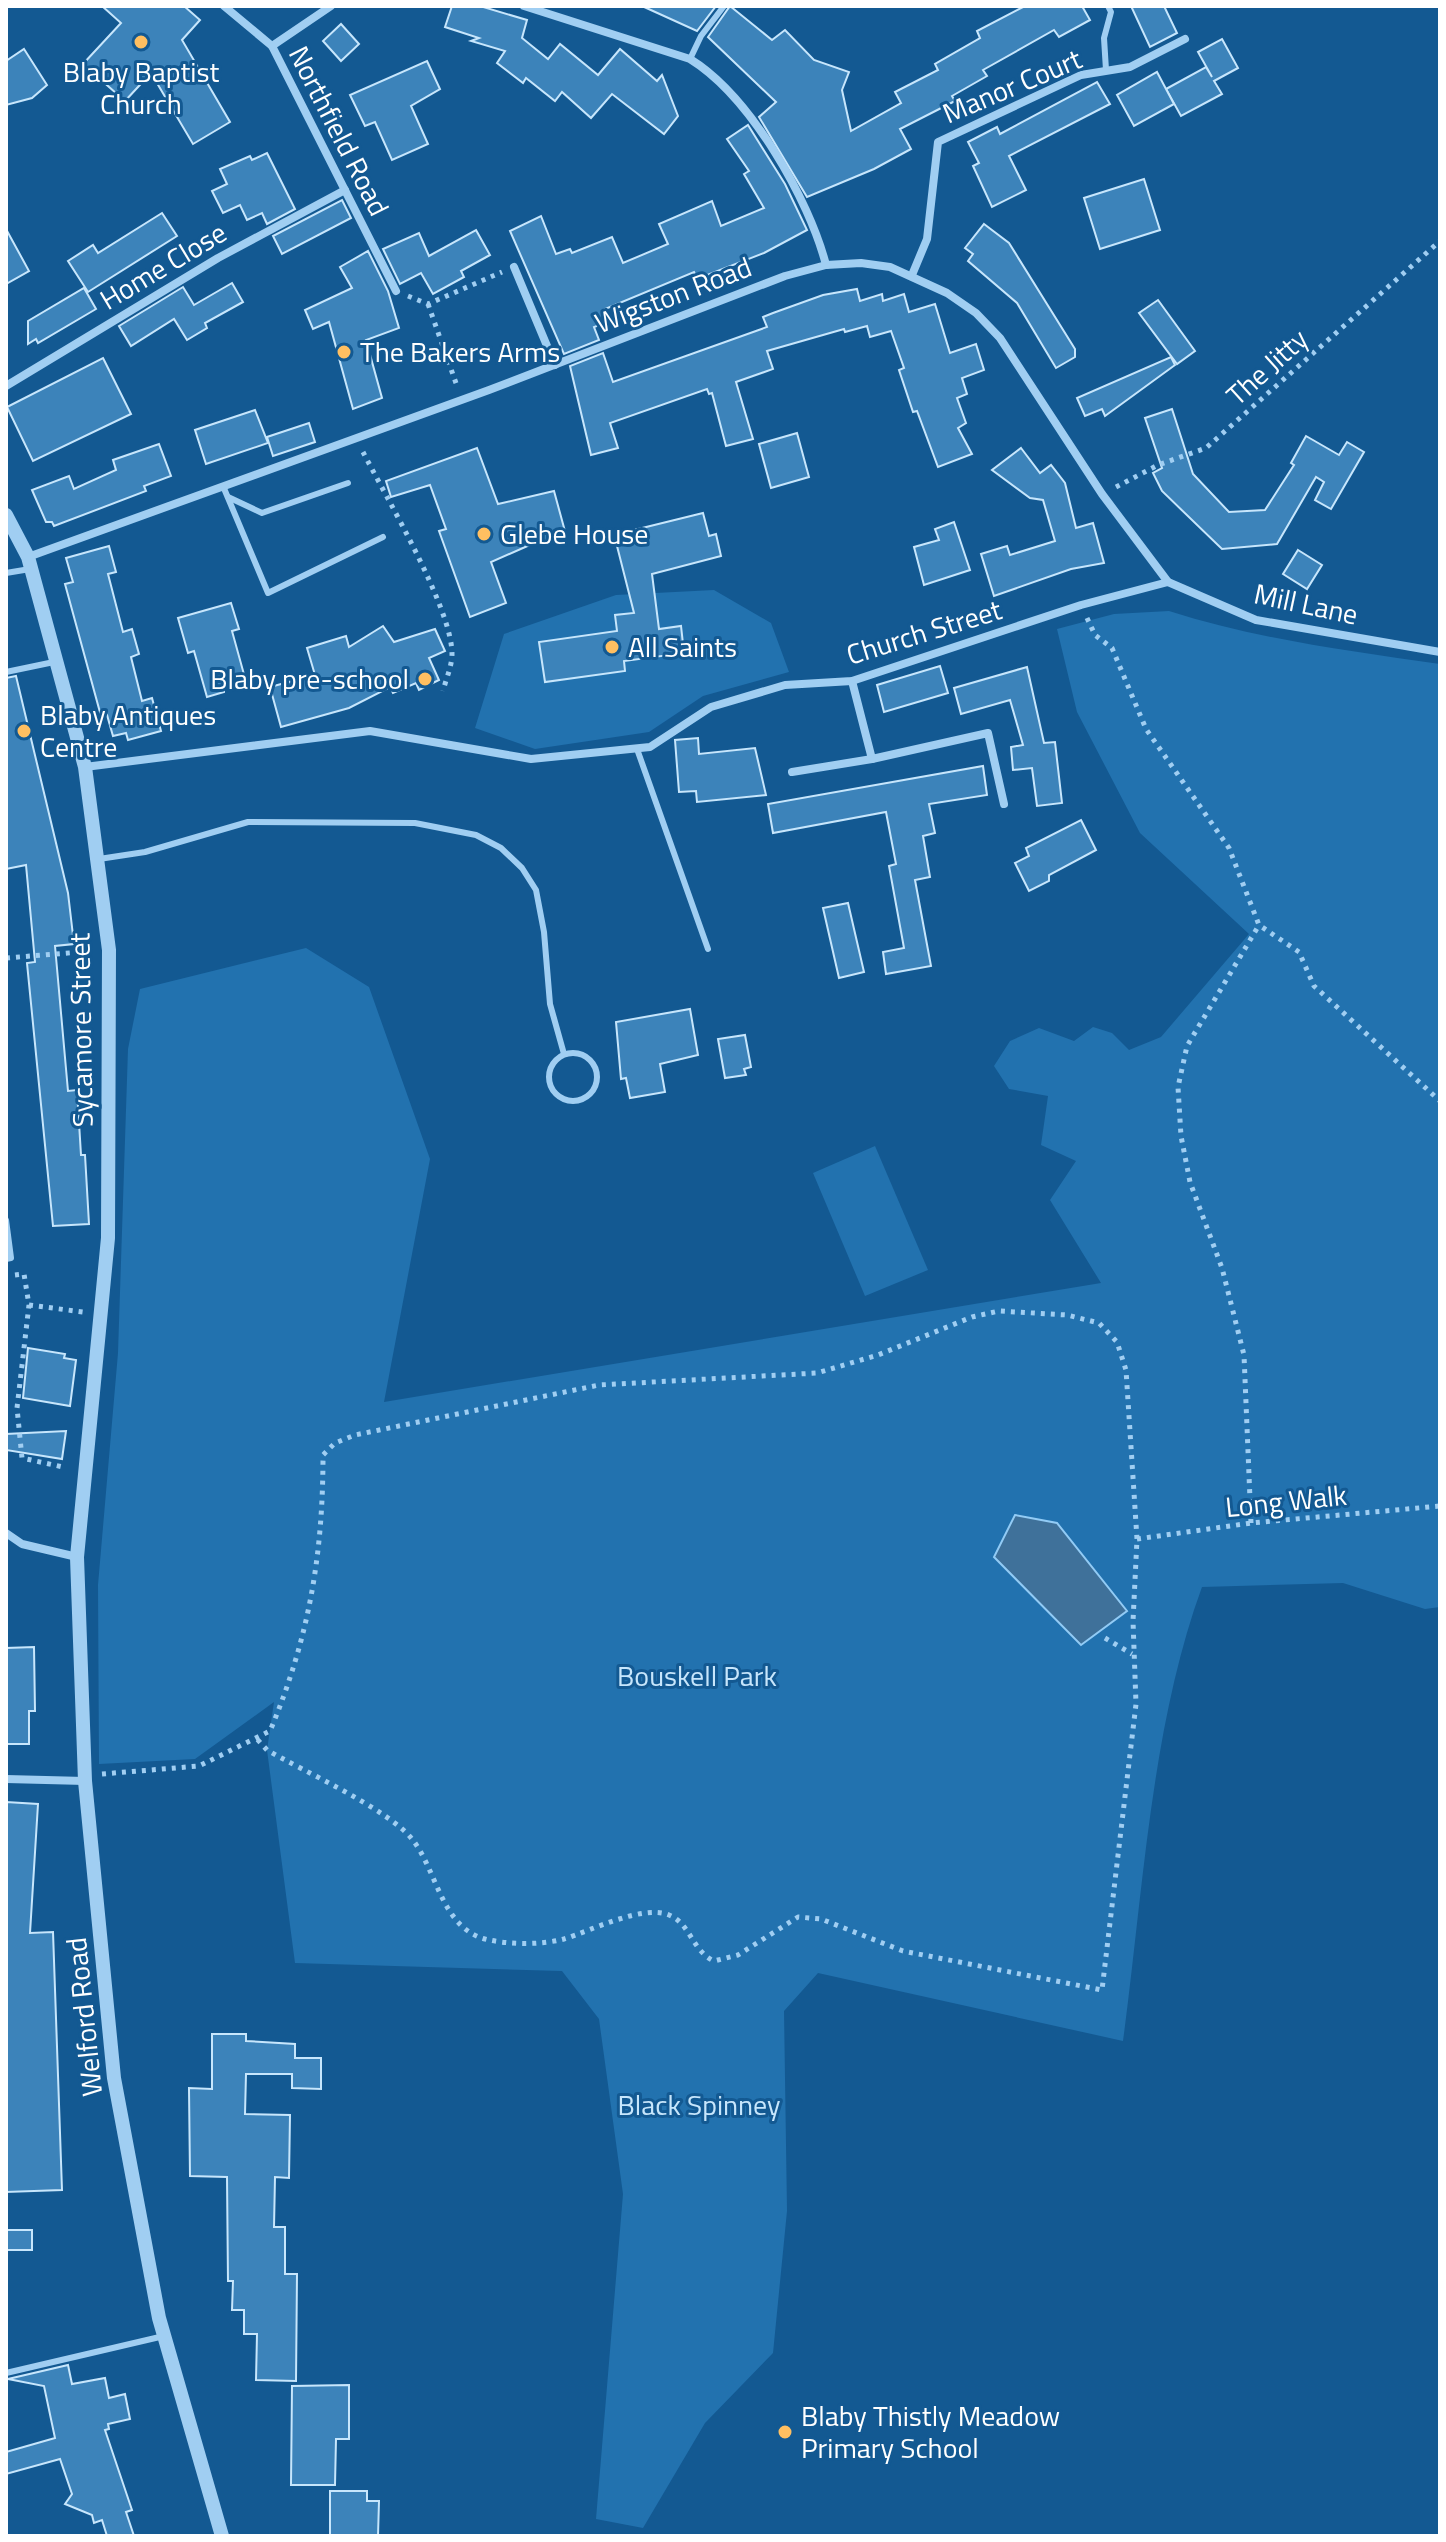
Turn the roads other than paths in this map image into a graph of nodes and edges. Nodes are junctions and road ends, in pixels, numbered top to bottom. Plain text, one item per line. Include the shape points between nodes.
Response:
1 (224, 6) edge
2 (331, 6) edge
3 (524, 6) edge
4 (724, 6) edge
5 (1108, 6) edge
6 (1185, 39) dead end
7 (272, 46) junction
8 (690, 59) junction
9 (1106, 70) junction
10 (345, 190) junction
11 (826, 265) junction
12 (514, 267) road end
13 (912, 275) junction
14 (396, 291) road end
15 (555, 365) junction
16 (6, 386) edge
17 (348, 483) dead end
18 (223, 486) junction
19 (228, 497) junction
20 (6, 515) edge
21 (383, 537) dead end
22 (30, 563) junction
23 (6, 573) edge
24 (1168, 582) junction
25 (1440, 652) edge
26 (58, 661) junction
27 (6, 672) edge
28 (852, 681) junction
29 (637, 749) junction
30 (872, 759) junction
31 (85, 767) junction
32 (792, 772) dead end
33 (1004, 804) dead end
34 (99, 859) junction
35 (708, 949) dead end
36 (564, 1054) junction
37 (6, 1220) edge
38 (6, 1259) edge
39 (6, 1533) edge
40 (77, 1557) junction
41 (89, 1778) junction
42 (6, 1779) edge
43 (164, 2336) junction
44 (6, 2373) edge
45 (222, 2536) edge

1 - 7 street, Northfield Road
2 - 7 street
3 - 8 street
4 - 8 lane
5 - 9 lane
6 - 9 street, Manor Court via 1130,67
7 - 10 street, Northfield Road
8 - 11 street via 710,71 750,114 817,228
9 - 13 street, Manor Court via 1081,75 938,142 927,239
10 - 14 street, Northfield Road
10 - 16 street, Home Close via 218,258
11 - 13 street, Wigston Road via 861,263
11 - 15 street, Wigston Road
12 - 15 street
13 - 24 street, Wigston Road via 976,313 1000,338 1102,494
15 - 18 street, Wigston Road
17 - 19 lane via 262,513
18 - 19 lane
18 - 22 street, Wigston Road
19 - 21 lane via 268,593
20 - 22 street, Sycamore Street
22 - 23 lane
22 - 26 street, Sycamore Street
24 - 25 street, Mill Lane via 1256,620
24 - 28 street, Church Street via 1081,605
26 - 27 lane
26 - 31 street, Sycamore Street
28 - 29 street, Church Street via 785,685 711,707 650,747
28 - 30 street
29 - 31 street, Church Street via 531,759 370,731
29 - 35 lane
30 - 32 street
30 - 33 street via 988,733
31 - 34 street, Sycamore Street
34 - 36 lane via 145,852 248,822 415,823 476,835 501,848 536,890 550,1004
34 - 40 street, Sycamore Street via 109,950 108,1238
36 - 36 lane via 580,1053 596,1070 596,1086 579,1101 563,1099 548,1081 552,1065
37 - 38 lane via 11,1258
39 - 40 street via 22,1544
40 - 41 street, Welford Road
41 - 42 street
41 - 43 street, Welford Road via 114,2078
43 - 44 lane
43 - 45 street, Welford Road

